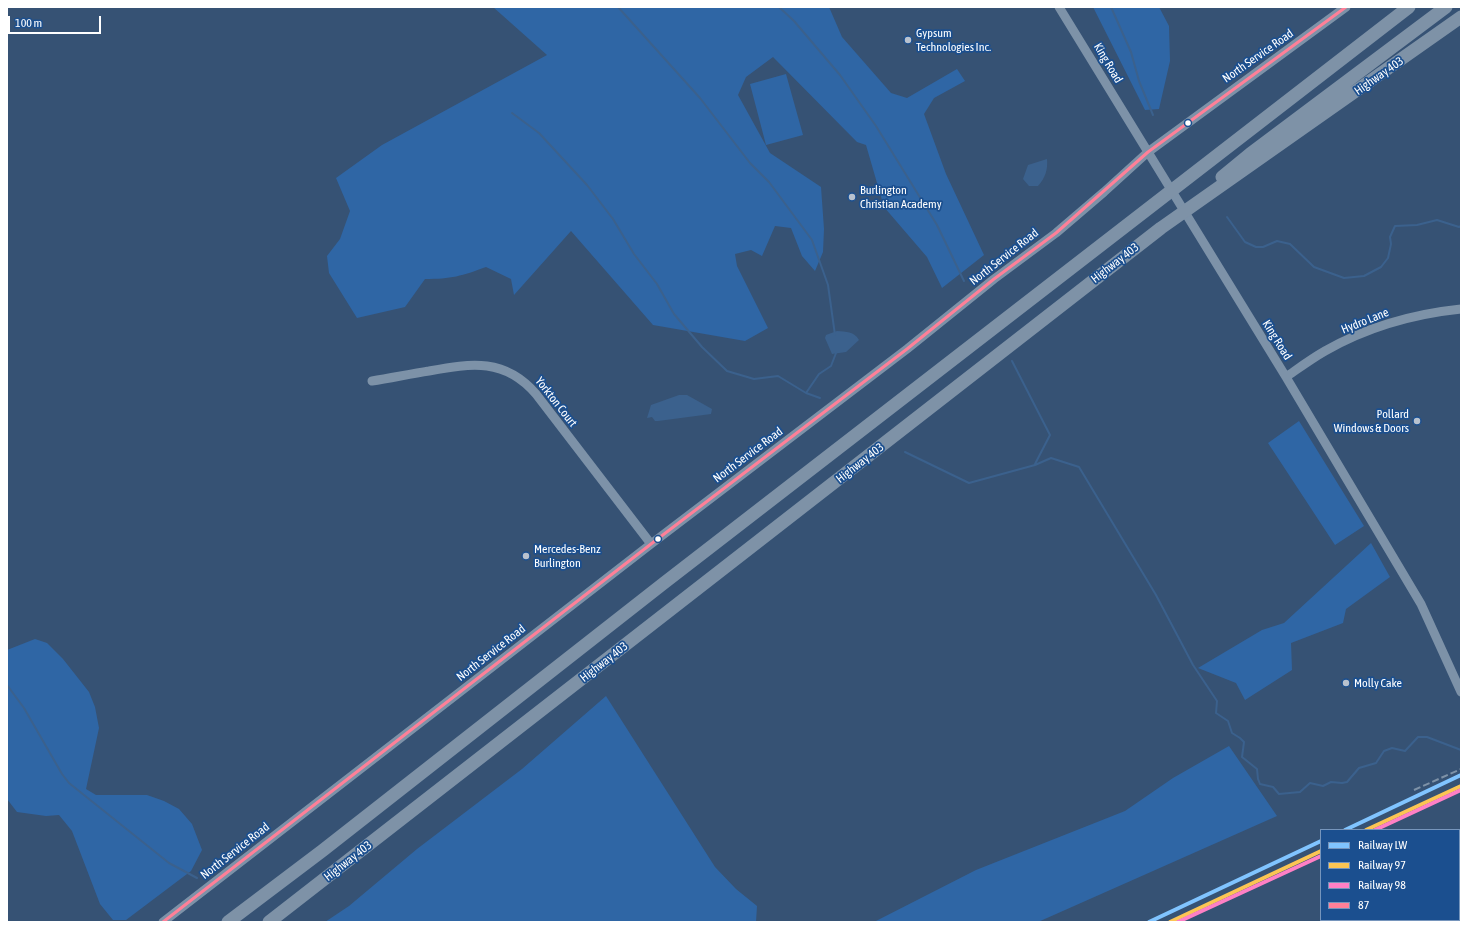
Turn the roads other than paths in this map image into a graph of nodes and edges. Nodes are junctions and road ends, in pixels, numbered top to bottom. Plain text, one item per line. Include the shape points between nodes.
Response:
1 (1059, 7) edge
2 (1346, 7) edge
3 (1409, 7) edge
4 (1446, 7) edge
5 (1461, 17) edge
6 (1148, 152) junction
7 (1161, 228) junction
8 (1461, 309) edge
9 (1286, 377) junction
10 (372, 382) dead end
11 (651, 544) junction
12 (1461, 692) edge
13 (163, 922) edge
14 (228, 922) edge
15 (269, 922) edge

1 - 6 street, King Road
2 - 6 street, North Service Road
3 - 14 highway, Highway 403
4 - 7 highway via 1250,154
5 - 7 highway, Highway 403
6 - 9 street, King Road
6 - 11 street, North Service Road via 1056,233
7 - 15 highway, Highway 403
8 - 9 street, Hydro Lane via 1429,312 1358,335 1324,352
9 - 12 street, King Road via 1422,606
10 - 11 street, Yorkton Court via 461,365 501,368 515,374 536,394
11 - 13 street, North Service Road

